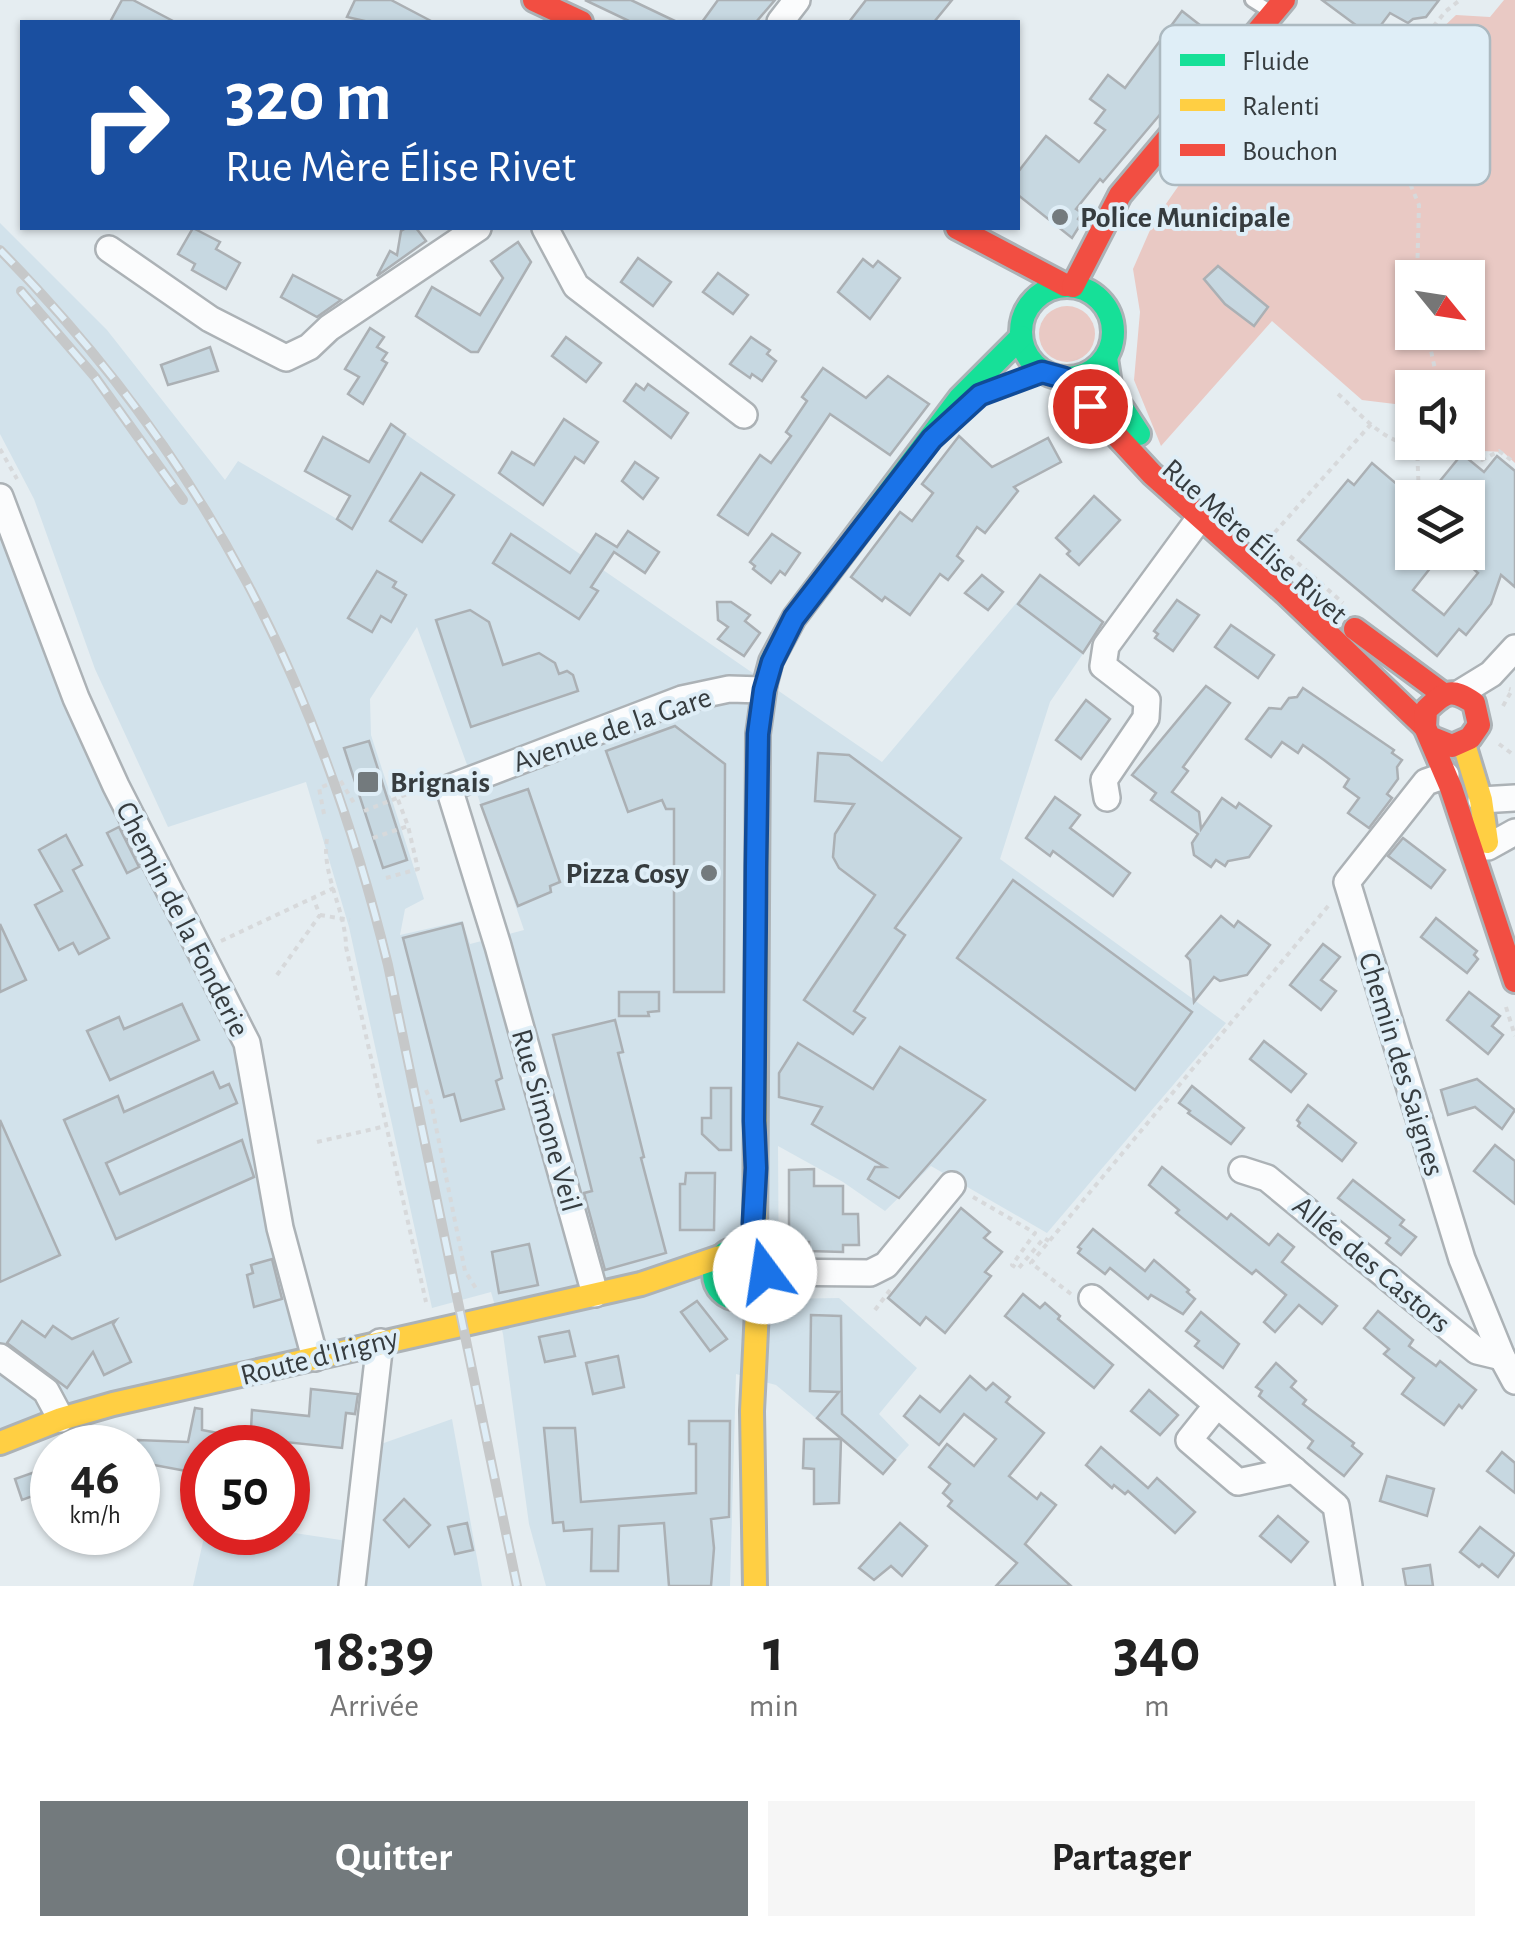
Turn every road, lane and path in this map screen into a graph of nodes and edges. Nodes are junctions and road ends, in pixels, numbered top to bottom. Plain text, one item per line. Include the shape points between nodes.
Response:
1 (534, 0) edge
2 (797, 0) edge
3 (1252, 0) edge
4 (1460, 0) edge
5 (1279, 7) edge
6 (576, 20) edge
7 (782, 20) edge
8 (1434, 25) edge
9 (1160, 151) edge
10 (1141, 174) junction
11 (1411, 185) edge
12 (475, 230) edge
13 (546, 230) edge
14 (959, 230) edge
15 (961, 230) edge
16 (1098, 238) junction
17 (109, 248) dead end
18 (1418, 260) edge
19 (1024, 262) junction
20 (1069, 286) junction
21 (1018, 294) junction
22 (1100, 299) junction
23 (1021, 337) junction
24 (1106, 358) junction
25 (1053, 375) junction
26 (1338, 394) dead end
27 (744, 415) dead end
28 (1371, 424) junction
29 (932, 439) junction
30 (1395, 440) edge
31 (1485, 458) edge
32 (1515, 463) edge
33 (0, 497) edge
34 (1200, 519) junction
35 (1262, 547) junction
36 (1515, 648) edge
37 (1515, 662) edge
38 (764, 690) junction
39 (1460, 699) junction
40 (1428, 732) junction
41 (1464, 744) junction
42 (1505, 750) dead end
43 (1515, 756) edge
44 (1448, 782) junction
45 (430, 785) dead end
46 (397, 797) junction
47 (1107, 798) dead end
48 (1515, 798) edge
49 (1480, 800) junction
50 (354, 803) dead end
51 (364, 810) dead end
52 (324, 814) dead end
53 (408, 826) junction
54 (1515, 832) edge
55 (373, 838) dead end
56 (327, 839) dead end
57 (1488, 847) junction
58 (386, 878) dead end
59 (1347, 882) junction
60 (334, 888) junction
61 (313, 898) junction
62 (320, 915) junction
63 (350, 920) dead end
64 (217, 943) dead end
65 (498, 946) joint
66 (1515, 955) edge
67 (277, 975) dead end
68 (1515, 982) edge
69 (426, 1090) dead end
70 (388, 1096) dead end
71 (380, 1097) junction
72 (754, 1121) junction
73 (386, 1126) junction
74 (317, 1142) dead end
75 (1242, 1170) dead end
76 (952, 1185) joint
77 (1035, 1234) junction
78 (1046, 1240) junction
79 (723, 1254) junction
80 (760, 1272) junction
81 (642, 1284) junction
82 (596, 1294) junction
83 (727, 1295) junction
84 (1092, 1298) joint
85 (492, 1316) junction
86 (432, 1329) junction
87 (380, 1342) junction
88 (0, 1357) edge
89 (1502, 1357) junction
90 (315, 1358) junction
91 (1515, 1381) edge
92 (1217, 1404) junction
93 (752, 1411) junction
94 (61, 1419) junction
95 (0, 1443) edge
96 (1294, 1470) junction
97 (352, 1586) edge
98 (755, 1586) edge
99 (1349, 1586) edge

1 - 6 street
2 - 7 street
3 - 5 lane
4 - 8 path
9 - 10 street
10 - 16 street via 1120,196
10 - 22 street via 1114,224
11 - 18 path via 1420,205
12 - 17 street via 286,358 210,319
13 - 27 street via 576,286
14 - 21 street
15 - 19 street
16 - 19 street
16 - 20 street
19 - 20 street
20 - 21 street via 1038,296
20 - 22 street
21 - 23 street
22 - 24 street via 1113,327
23 - 25 street via 1024,350
23 - 29 street via 960,398
24 - 25 street via 1088,374
24 - 35 street, Rue Mère Élise Rivet via 1111,392 1149,446
25 - 29 street via 980,395
25 - 34 street, Rue Mère Élise Rivet
26 - 28 path
28 - 30 path
28 - 35 path
29 - 38 street via 794,618
31 - 32 path via 1498,451
33 - 90 street, Chemin de la Fonderie via 76,698 247,1043 280,1228
34 - 40 street, Rue Mère Élise Rivet
34 - 47 street, Rue Mère Élise Rivet via 1106,646 1103,666 1147,700 1146,718 1104,780
35 - 39 street, Rue Mère Élise Rivet via 1384,654
36 - 39 street
37 - 39 street
38 - 65 street, Avenue de la Gare via 682,699 449,788
38 - 72 street
39 - 40 street via 1426,710
39 - 41 street via 1476,734
40 - 41 street via 1447,747
40 - 44 street, Rue Mère Élise Rivet
41 - 49 street
42 - 43 path
44 - 57 street
44 - 59 street via 1426,782
44 - 68 street, Rue Mère Élise Rivet
45 - 46 path
46 - 51 path
46 - 53 path
48 - 49 street
49 - 57 street
50 - 52 path via 340,780 319,788
53 - 55 path
53 - 58 path via 418,869
54 - 57 street
56 - 60 path
57 - 66 street
59 - 78 path
59 - 89 street, Chemin des Saignes via 1462,1259
60 - 61 path
60 - 71 path
61 - 62 path
61 - 64 path
62 - 63 path
62 - 67 path
65 - 82 street, Rue Simone Veil
69 - 85 path via 466,1271
70 - 71 path
71 - 73 path
72 - 79 street via 741,1221
72 - 80 street
73 - 74 path
73 - 86 path
75 - 89 street, Allée des Castors via 1267,1178 1477,1351
76 - 77 path
76 - 80 street via 886,1266 870,1273
77 - 78 path
77 - 78 path via 1012,1265 1018,1270
78 - 84 path via 1031,1263 1079,1301
79 - 80 street via 742,1248
79 - 81 street, Route d'Irigny
79 - 83 street via 714,1280
80 - 83 street via 746,1298
80 - 93 street
81 - 82 street, Route d'Irigny
81 - 83 street, Route d'Irigny via 690,1282
82 - 85 street, Route d'Irigny
83 - 93 street via 741,1323
84 - 92 street
85 - 86 street, Route d'Irigny
86 - 87 street, Route d'Irigny
87 - 90 street, Route d'Irigny
87 - 97 street
88 - 94 street via 46,1391
89 - 91 street, Chemin des Saignes
90 - 94 street, Route d'Irigny
92 - 96 street
92 - 96 street via 1189,1440 1226,1472 1238,1482
93 - 98 street
94 - 95 street, Route d'Irigny
96 - 99 street via 1336,1506

